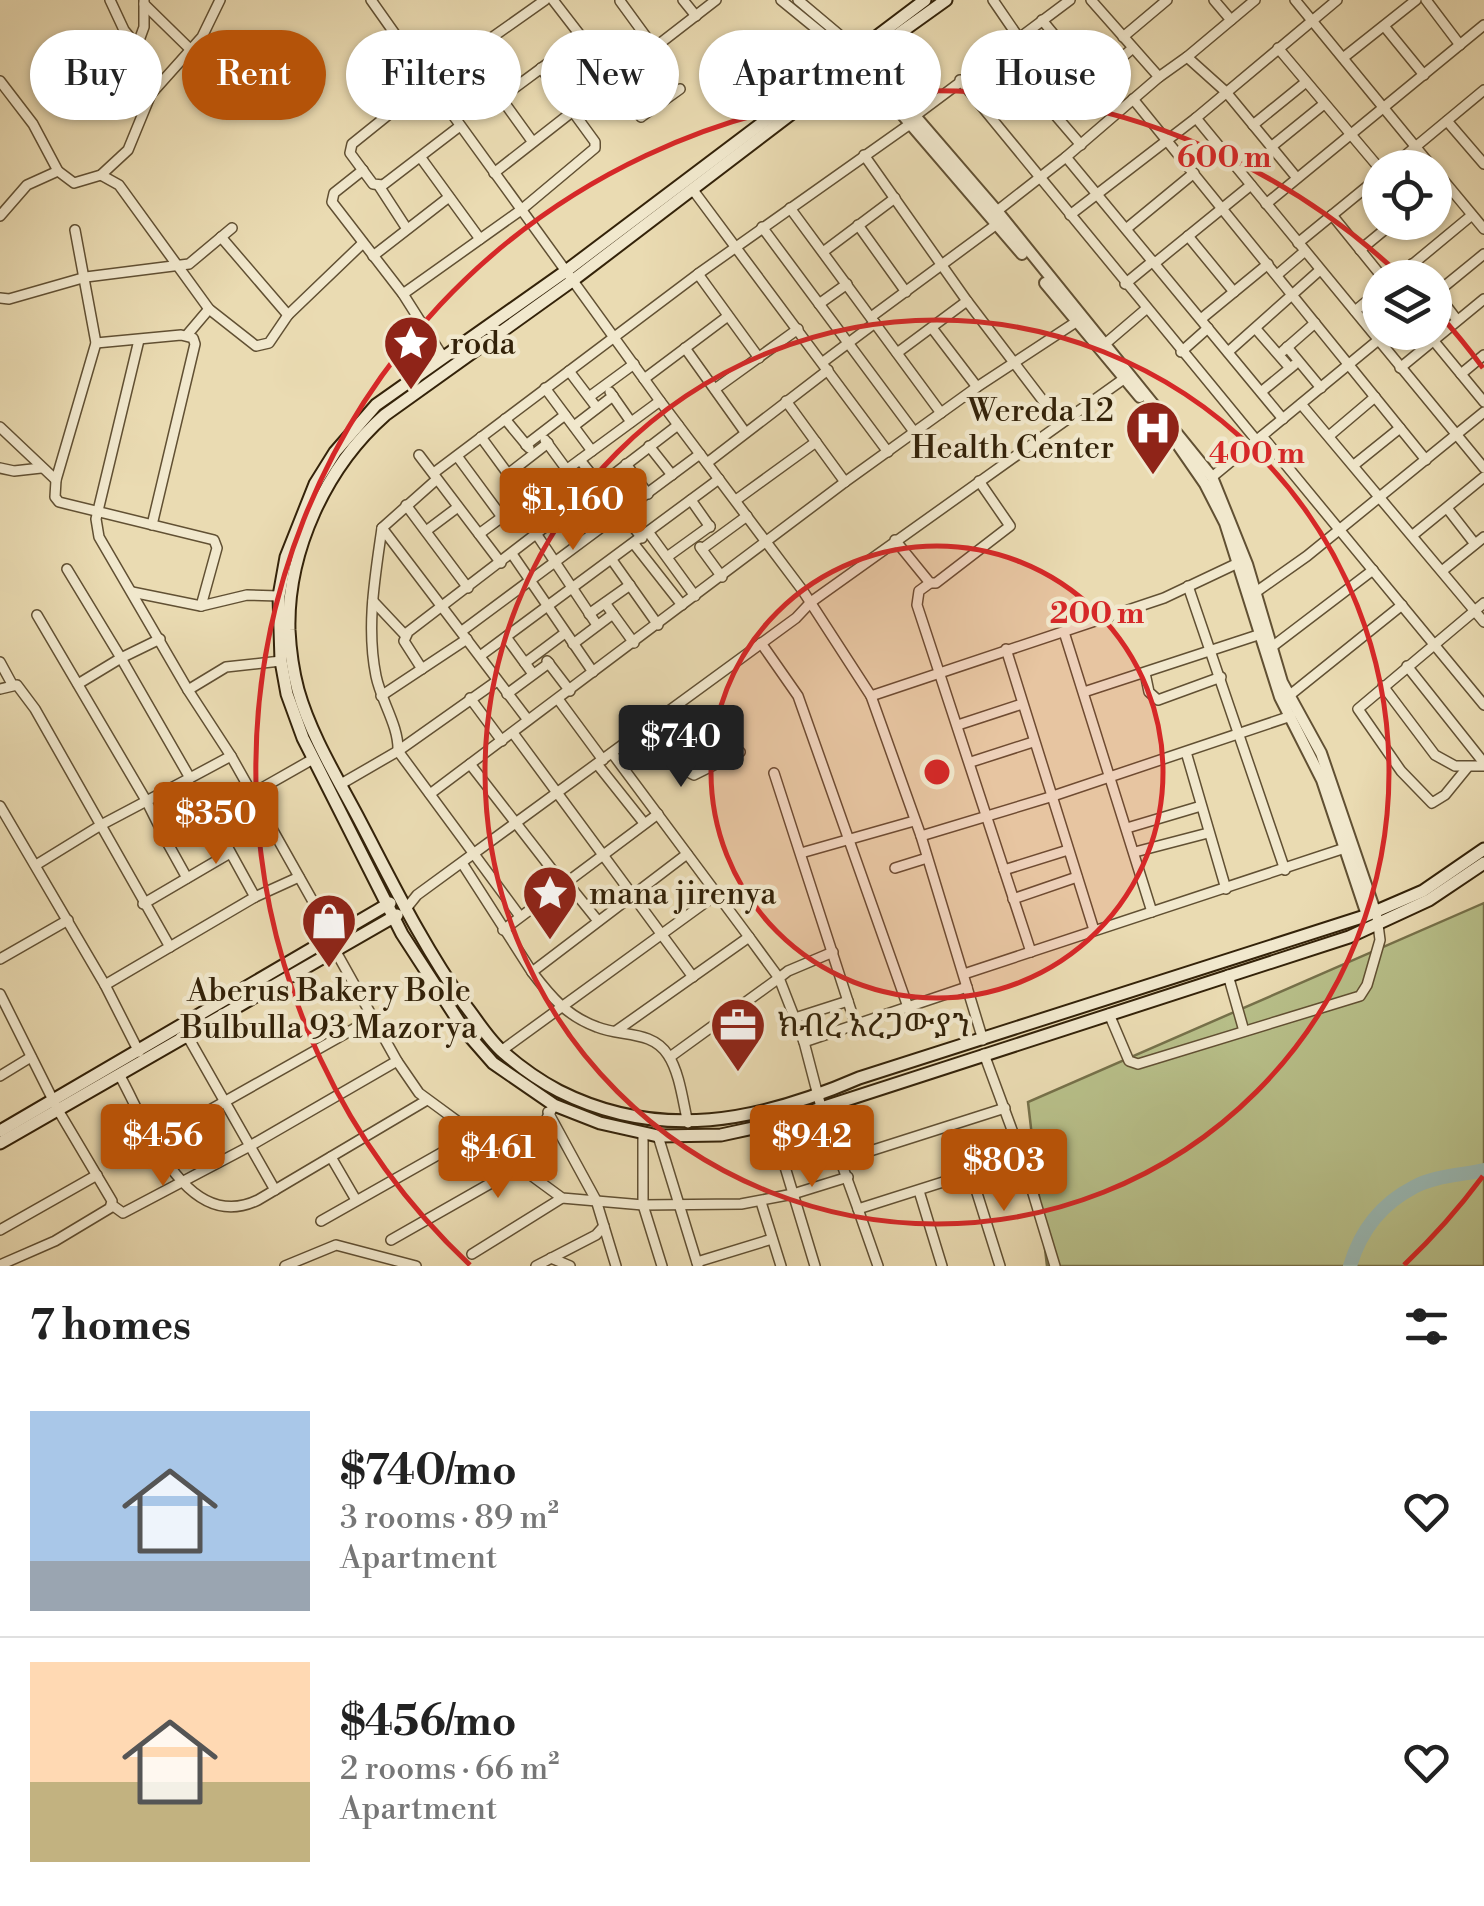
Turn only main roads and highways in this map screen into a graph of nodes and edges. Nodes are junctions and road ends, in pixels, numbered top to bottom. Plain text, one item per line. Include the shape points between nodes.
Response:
1 (925, 0) edge
2 (946, 0) edge
3 (890, 30) edge
4 (900, 30) edge
5 (775, 120) edge
6 (780, 120) edge
7 (569, 276) junction
8 (321, 486) junction
9 (298, 707) junction
10 (1484, 849) edge
11 (1484, 863) edge
12 (396, 905) junction
13 (393, 918) junction
14 (334, 944) junction
15 (820, 1101) junction
16 (56, 1105) junction
17 (0, 1132) edge
18 (0, 1143) edge

1 - 3 main road
2 - 4 main road
5 - 7 main road
6 - 7 main road
7 - 8 main road via 385,415
7 - 8 main road via 376,405 335,452
8 - 9 main road via 290,602
8 - 9 main road via 286,557 279,596 281,660
9 - 12 main road
9 - 12 main road via 314,759
10 - 15 main road via 1423,891 1372,913 859,1078
11 - 15 main road via 1379,925
12 - 13 main road
12 - 14 main road
12 - 15 main road via 501,1051 584,1102 688,1123
13 - 14 main road
13 - 15 main road via 465,1031 551,1109 658,1136 721,1135 772,1124
14 - 16 main road
14 - 16 main road via 188,1037
16 - 17 main road
16 - 18 main road

